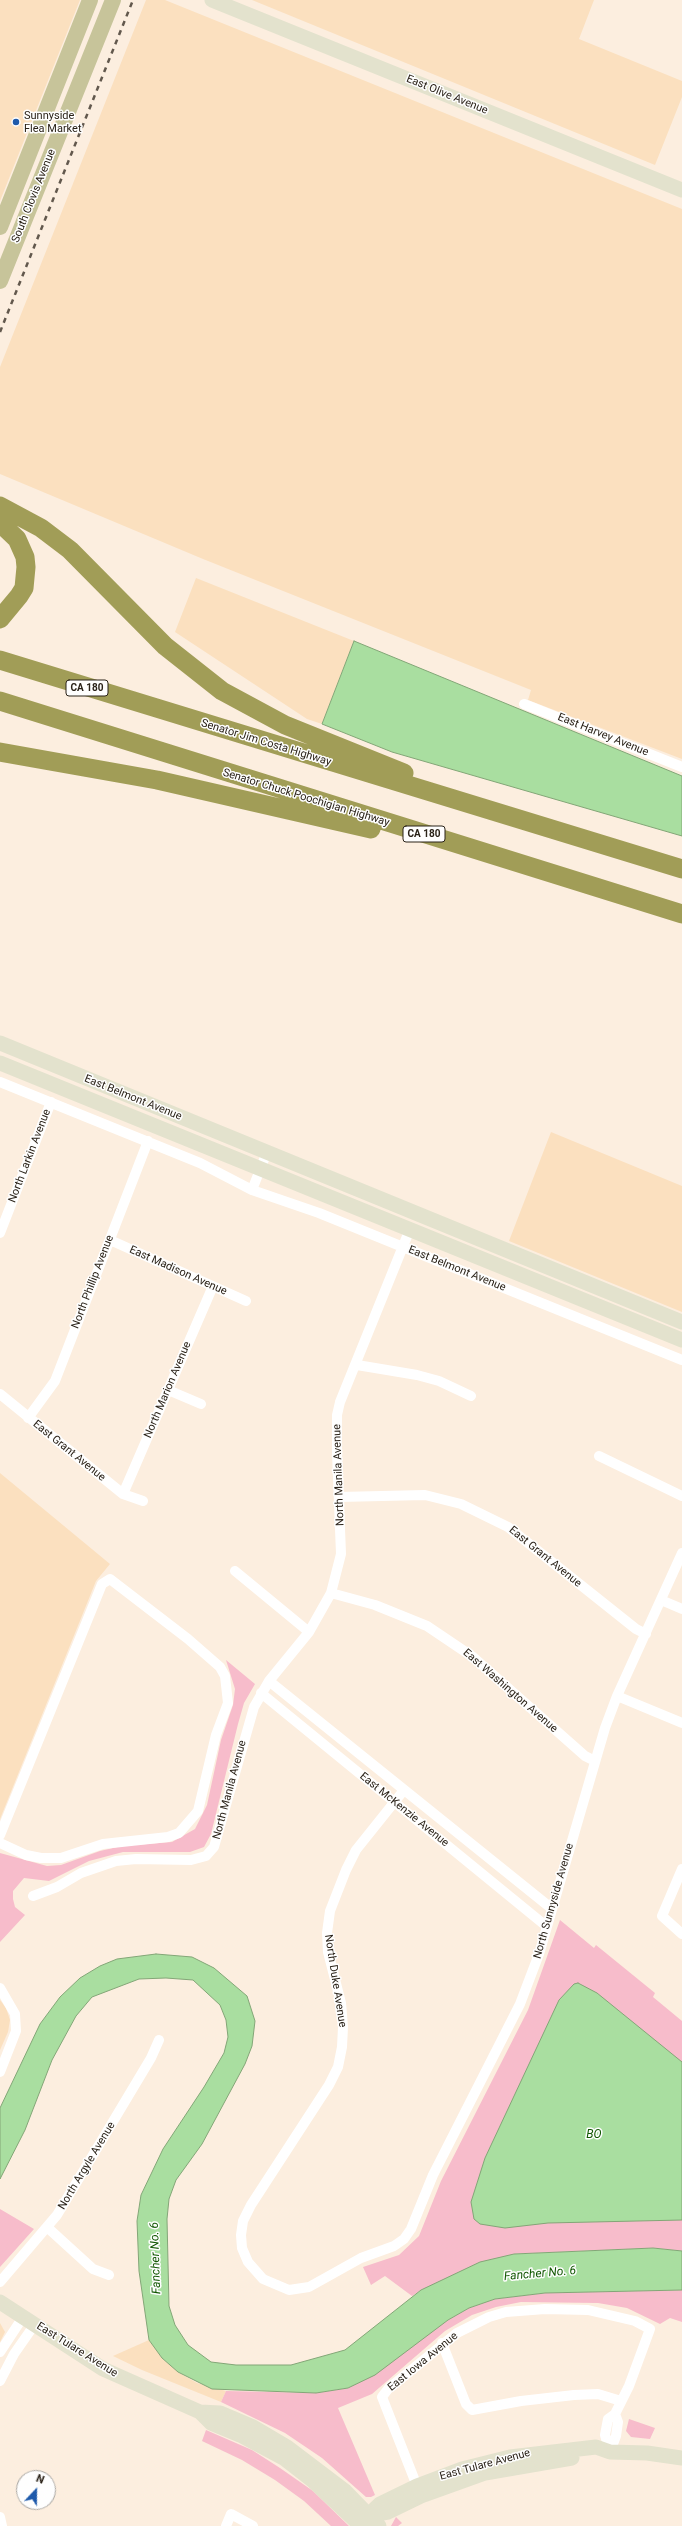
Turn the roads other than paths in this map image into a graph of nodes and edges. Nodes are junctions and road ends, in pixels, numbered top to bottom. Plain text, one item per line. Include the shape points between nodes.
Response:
1 (90, 0) edge
2 (113, 0) edge
3 (212, 0) edge
4 (682, 190) edge
5 (0, 227) edge
6 (0, 281) edge
7 (0, 506) edge
8 (0, 523) edge
9 (0, 619) edge
10 (0, 660) edge
11 (0, 701) edge
12 (524, 704) dead end
13 (0, 752) edge
14 (682, 767) edge
15 (532, 824) junction
16 (522, 864) junction
17 (682, 869) edge
18 (682, 914) edge
19 (0, 1043) edge
20 (0, 1063) edge
21 (0, 1082) edge
22 (51, 1102) junction
23 (148, 1141) junction
24 (267, 1152) junction
25 (260, 1168) junction
26 (252, 1190) junction
27 (410, 1229) junction
28 (0, 1233) edge
29 (110, 1240) junction
30 (403, 1247) junction
31 (213, 1286) junction
32 (246, 1301) dead end
33 (682, 1322) edge
34 (682, 1340) edge
35 (682, 1360) edge
36 (357, 1365) junction
37 (168, 1390) junction
38 (0, 1394) edge
39 (471, 1396) dead end
40 (201, 1404) dead end
41 (28, 1418) junction
42 (599, 1456) dead end
43 (122, 1494) junction
44 (682, 1496) edge
45 (340, 1497) junction
46 (143, 1501) dead end
47 (682, 1553) edge
48 (235, 1570) dead end
49 (331, 1593) junction
50 (661, 1600) junction
51 (682, 1609) edge
52 (309, 1632) junction
53 (646, 1634) junction
54 (269, 1681) junction
55 (262, 1693) junction
56 (617, 1696) junction
57 (682, 1723) edge
58 (595, 1761) junction
59 (404, 1790) junction
60 (394, 1802) junction
61 (0, 1835) edge
62 (0, 1843) edge
63 (682, 1869) edge
64 (33, 1896) dead end
65 (551, 1908) junction
66 (546, 1926) junction
67 (682, 1934) edge
68 (0, 1988) edge
69 (159, 2040) dead end
70 (0, 2072) edge
71 (48, 2228) junction
72 (404, 2239) joint
73 (109, 2276) dead end
74 (0, 2282) edge
75 (0, 2302) edge
76 (29, 2321) junction
77 (442, 2343) junction
78 (0, 2352) edge
79 (0, 2381) edge
80 (621, 2401) junction
81 (610, 2452) junction
82 (682, 2458) edge
83 (417, 2486) junction
84 (0, 2517) edge
85 (367, 2523) edge
86 (2, 2526) edge
87 (226, 2526) edge
88 (253, 2526) edge

1 - 5 main road, South Clovis Avenue
2 - 6 main road, South Clovis Avenue
3 - 4 street, East Olive Avenue
7 - 15 highway via 41,528 70,550 164,646 222,691 285,725
8 - 9 highway via 17,539 25,557 26,567 24,588
10 - 15 highway, Senator Jim Costa Highway / CA 180
11 - 16 highway, Senator Chuck Poochigian Highway / CA 180
12 - 14 street, East Harvey Avenue
13 - 16 highway via 157,780
15 - 17 highway, CA 180
16 - 18 highway, Senator Chuck Poochigian Highway / CA 180
19 - 24 street, East Belmont Avenue
20 - 25 street, East Belmont Avenue
21 - 22 street, East Belmont Avenue
22 - 23 street, East Belmont Avenue
22 - 28 street, North Larkin Avenue
23 - 26 street, East Belmont Avenue via 200,1163
23 - 29 street, North Phillip Avenue
24 - 25 street
24 - 33 street, East Belmont Avenue
25 - 26 street
25 - 27 street, East Belmont Avenue
26 - 30 street, East Belmont Avenue via 319,1213
27 - 30 street, North Manila Avenue
27 - 34 street, East Belmont Avenue
29 - 31 street, East Madison Avenue
29 - 41 street, North Phillip Avenue via 55,1381
30 - 35 street, East Belmont Avenue
30 - 36 street, North Manila Avenue
31 - 32 street, East Madison Avenue
31 - 37 street, North Marion Avenue
36 - 39 street via 417,1375
36 - 45 street, North Manila Avenue via 340,1402 337,1415
37 - 40 street
37 - 43 street, North Marion Avenue
38 - 41 street, East Grant Avenue
41 - 43 street, East Grant Avenue
42 - 44 street
43 - 46 street, East Grant Avenue
45 - 49 street, North Manila Avenue via 341,1554
45 - 53 street, East Grant Avenue via 425,1495 461,1504 508,1527 636,1629
47 - 50 street, North Sunnyside Avenue
48 - 52 street
49 - 52 street, North Manila Avenue
49 - 58 street, East Washington Avenue via 389,1610 427,1626 473,1657 585,1756
50 - 51 street
50 - 53 street, North Sunnyside Avenue
52 - 54 street, North Manila Avenue
53 - 56 street, North Sunnyside Avenue
54 - 55 street, North Manila Avenue
54 - 59 street, East McKenzie Avenue
55 - 60 street, East McKenzie Avenue
55 - 64 street, North Manila Avenue via 254,1707 244,1737 219,1835 210,1852 191,1860 136,1858 98,1866 67,1880 58,1887
56 - 57 street
56 - 58 street, North Sunnyside Avenue
58 - 65 street, North Sunnyside Avenue
59 - 60 street, North Duke Avenue
59 - 65 street, East McKenzie Avenue
60 - 66 street, East McKenzie Avenue
60 - 72 street, North Duke Avenue via 356,1850 330,1911 328,1952 341,2003 344,2027 342,2047 329,2085 251,2205 243,2221 241,2235 242,2248 255,2272 275,2286 289,2290 309,2287 361,2258 394,2246
61 - 62 street via 102,1584 110,1579 188,1640 220,1667 225,1676 228,1703 216,1736 198,1811 179,1833 168,1837 103,1844 61,1858 41,1858
63 - 67 street via 662,1916
65 - 66 street, North Sunnyside Avenue
66 - 72 street, North Sunnyside Avenue via 530,1978 507,2034 448,2144 412,2229
68 - 70 street via 15,2014 16,2031
69 - 71 street, North Argyle Avenue via 151,2058
71 - 73 street via 93,2269
71 - 74 street, North Argyle Avenue
75 - 76 street, East Tulare Avenue
76 - 78 street
76 - 79 street
76 - 85 street, East Tulare Avenue via 103,2369 200,2412 211,2423 240,2435 285,2460
77 - 80 street via 466,2404 472,2410 521,2400 574,2395 598,2394
77 - 80 street, East Iowa Avenue via 489,2317 527,2309 567,2309 605,2313 635,2321 650,2329
77 - 83 street, East Iowa Avenue via 382,2397
80 - 81 street via 615,2414 608,2419 606,2427 605,2436
81 - 82 street, East Tulare Avenue via 647,2453
81 - 83 street, East Tulare Avenue via 596,2447 535,2452 462,2469
81 - 85 street, East Tulare Avenue via 597,2457 568,2458 486,2473 421,2496
83 - 85 street, East Tulare Avenue via 380,2504
84 - 86 street
87 - 88 street via 231,2514

